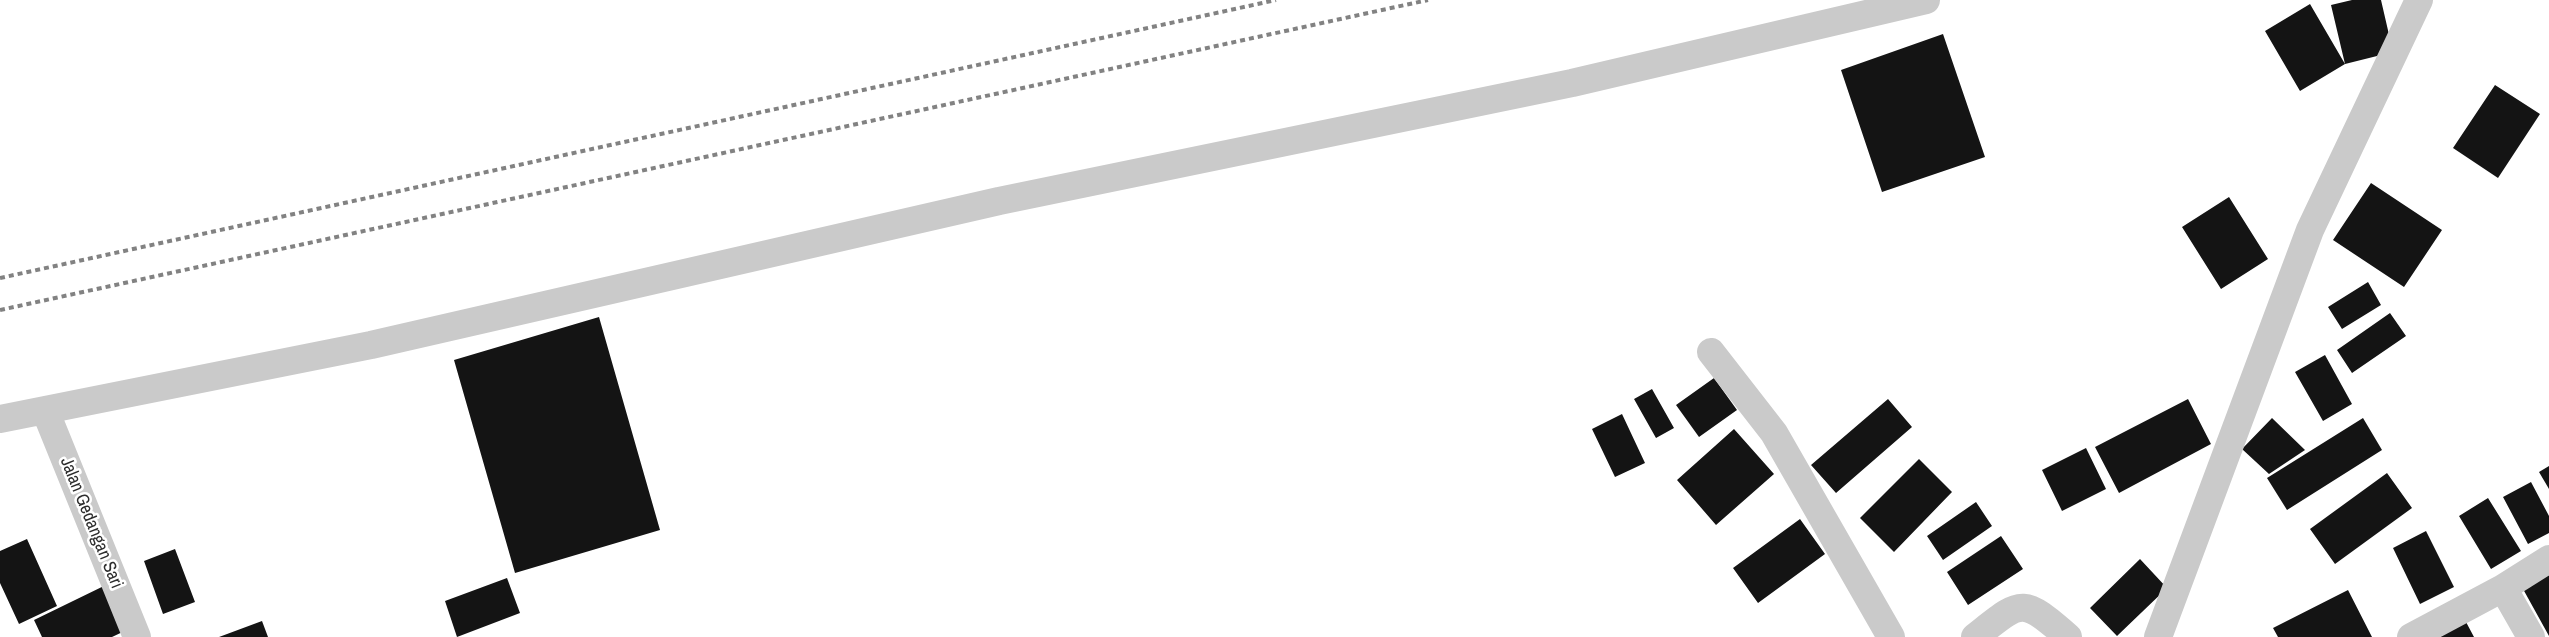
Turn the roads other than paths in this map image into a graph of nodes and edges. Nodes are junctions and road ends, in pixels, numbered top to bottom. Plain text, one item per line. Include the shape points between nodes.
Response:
1 (1926, 0) edge
2 (2419, 0) edge
3 (1711, 352) dead end
4 (45, 410) junction
5 (0, 419) edge
6 (2549, 559) edge
7 (2503, 588) junction
8 (137, 637) edge
9 (1892, 637) edge
10 (1975, 637) edge
11 (2068, 637) edge
12 (2158, 637) edge
13 (2411, 637) edge
14 (2531, 637) edge

1 - 4 street via 1572,83 999,201 371,345
2 - 12 street via 2310,230
3 - 9 street via 1774,433
4 - 5 street
4 - 8 street, Jalan Gedangan Sari
6 - 7 street
7 - 13 street
7 - 14 street
10 - 11 street via 2016,607 2026,606

